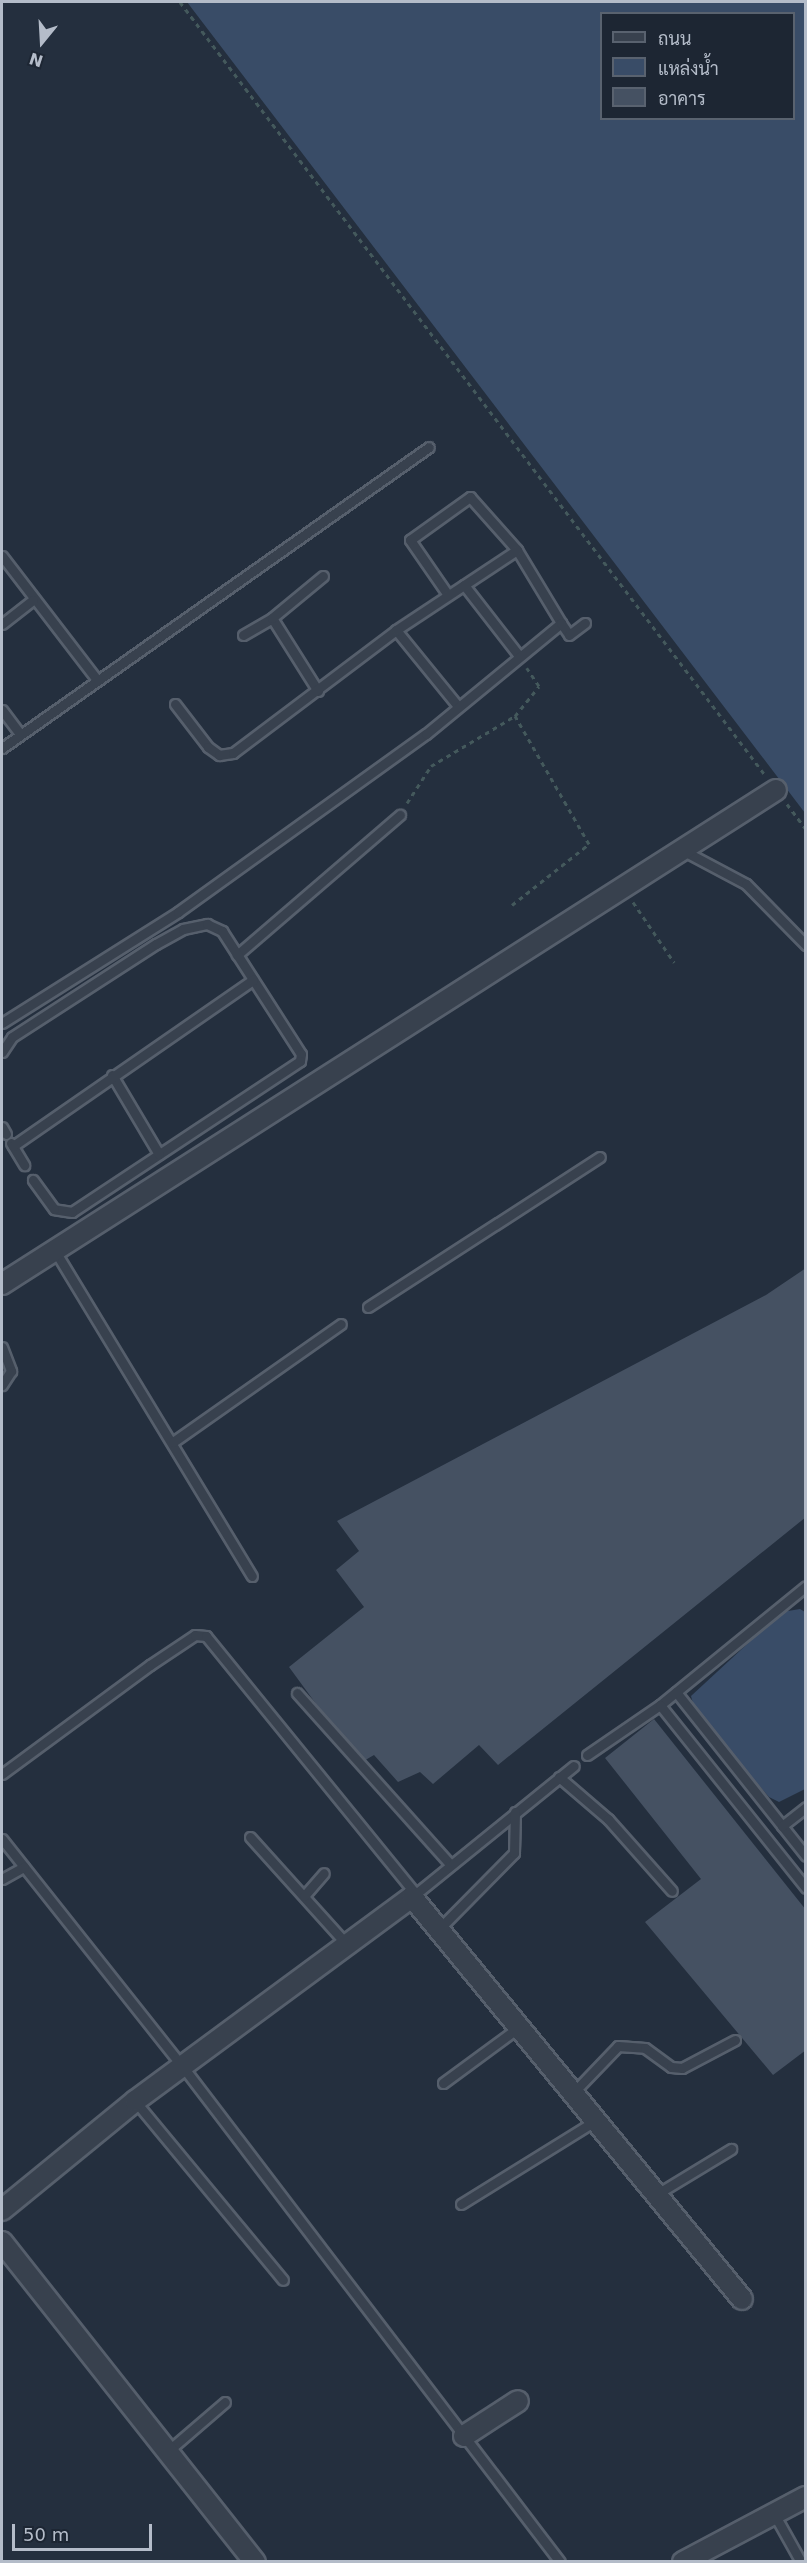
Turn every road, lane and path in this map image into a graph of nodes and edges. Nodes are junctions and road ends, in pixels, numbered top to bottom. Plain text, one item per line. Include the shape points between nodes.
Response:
1 (180, 2) edge
2 (429, 447) dead end
3 (517, 550) junction
4 (2, 556) edge
5 (323, 576) dead end
6 (464, 585) junction
7 (448, 595) junction
8 (33, 600) junction
9 (272, 618) junction
10 (561, 623) junction
11 (585, 623) dead end
12 (2, 624) edge
13 (396, 630) junction
14 (243, 635) dead end
15 (519, 656) junction
16 (97, 680) junction
17 (318, 691) junction
18 (176, 704) dead end
19 (457, 705) junction
20 (2, 710) edge
21 (516, 716) junction
22 (20, 735) junction
23 (2, 747) edge
24 (771, 793) junction
25 (400, 815) joint
26 (806, 829) edge
27 (680, 849) junction
28 (622, 886) junction
29 (512, 905) dead end
30 (806, 945) edge
31 (237, 955) junction
32 (674, 962) dead end
33 (253, 980) junction
34 (2, 1023) edge
35 (2, 1052) edge
36 (112, 1075) junction
37 (8, 1137) edge
38 (159, 1154) junction
39 (600, 1156) dead end
40 (24, 1165) dead end
41 (33, 1180) dead end
42 (56, 1251) junction
43 (2, 1284) edge
44 (368, 1307) dead end
45 (341, 1324) dead end
46 (2, 1347) edge
47 (2, 1385) edge
48 (173, 1442) junction
49 (252, 1576) dead end
50 (804, 1590) edge
51 (676, 1692) junction
52 (297, 1693) dead end
53 (660, 1705) junction
54 (588, 1755) dead end
55 (574, 1766) dead end
56 (2, 1774) edge
57 (559, 1777) junction
58 (806, 1807) edge
59 (515, 1812) junction
60 (782, 1826) junction
61 (250, 1838) dead end
62 (2, 1839) edge
63 (806, 1856) edge
64 (450, 1864) junction
65 (24, 1867) junction
66 (324, 1873) dead end
67 (2, 1879) edge
68 (806, 1888) edge
69 (672, 1891) dead end
70 (414, 1895) junction
71 (304, 1896) junction
72 (439, 1929) junction
73 (348, 1946) junction
74 (518, 2028) junction
75 (735, 2040) dead end
76 (183, 2067) junction
77 (442, 2083) dead end
78 (572, 2094) junction
79 (135, 2101) junction
80 (595, 2121) junction
81 (731, 2149) dead end
82 (657, 2194) junction
83 (461, 2204) dead end
84 (2, 2210) edge
85 (2, 2242) edge
86 (283, 2280) dead end
87 (742, 2299) dead end
88 (518, 2401) dead end
89 (225, 2402) dead end
90 (464, 2436) junction
91 (168, 2451) junction
92 (806, 2497) edge
93 (773, 2512) junction
94 (255, 2562) edge
95 (560, 2562) edge
96 (683, 2562) edge
97 (801, 2562) edge

1 - 24 path
2 - 16 lane
3 - 6 lane
3 - 7 lane via 470,497 410,540
3 - 10 lane
4 - 8 lane
5 - 9 lane
6 - 7 lane
6 - 15 lane
7 - 13 lane
8 - 12 lane
8 - 16 lane
9 - 14 lane
9 - 17 lane
10 - 11 lane via 569,635
10 - 15 lane
13 - 17 lane
13 - 19 lane
15 - 19 lane
15 - 21 path via 539,686
16 - 22 lane
17 - 18 lane via 232,753 219,755
19 - 34 lane via 178,912
20 - 22 lane
21 - 25 path via 431,766
21 - 29 path via 589,844
22 - 23 lane
24 - 26 path
24 - 27 street
25 - 31 lane
27 - 28 street
27 - 30 lane via 746,884
28 - 32 path
28 - 42 street
31 - 33 lane
31 - 35 lane via 215,927 183,929 12,1037
33 - 36 lane
33 - 38 lane via 301,1054 300,1061
36 - 37 lane
36 - 38 lane
37 - 40 lane
38 - 41 lane via 72,1212 54,1209
39 - 44 lane
42 - 43 street
42 - 48 lane
45 - 48 lane
46 - 47 lane via 10,1371
48 - 49 lane
50 - 51 lane
51 - 53 lane
51 - 60 lane
52 - 64 lane
53 - 54 lane
53 - 68 lane
55 - 57 lane
56 - 70 lane via 150,1665 195,1635 206,1636
57 - 59 lane
57 - 69 lane via 608,1819
58 - 60 lane
59 - 64 lane
59 - 72 lane via 514,1853
60 - 63 lane
61 - 71 lane
62 - 65 lane
64 - 70 lane
65 - 67 lane
65 - 76 lane
66 - 71 lane
70 - 72 street
70 - 73 street
71 - 73 lane
72 - 74 street
73 - 76 street
74 - 77 lane
74 - 78 street
75 - 78 lane via 682,2068 671,2067 645,2048 618,2046
76 - 79 street
76 - 90 lane
78 - 80 street
79 - 84 street
79 - 86 lane
80 - 82 street
80 - 83 lane
81 - 82 lane
82 - 87 street
85 - 91 street
88 - 90 street
89 - 91 lane
90 - 95 lane
91 - 94 street
92 - 93 street
93 - 96 street
93 - 97 lane

